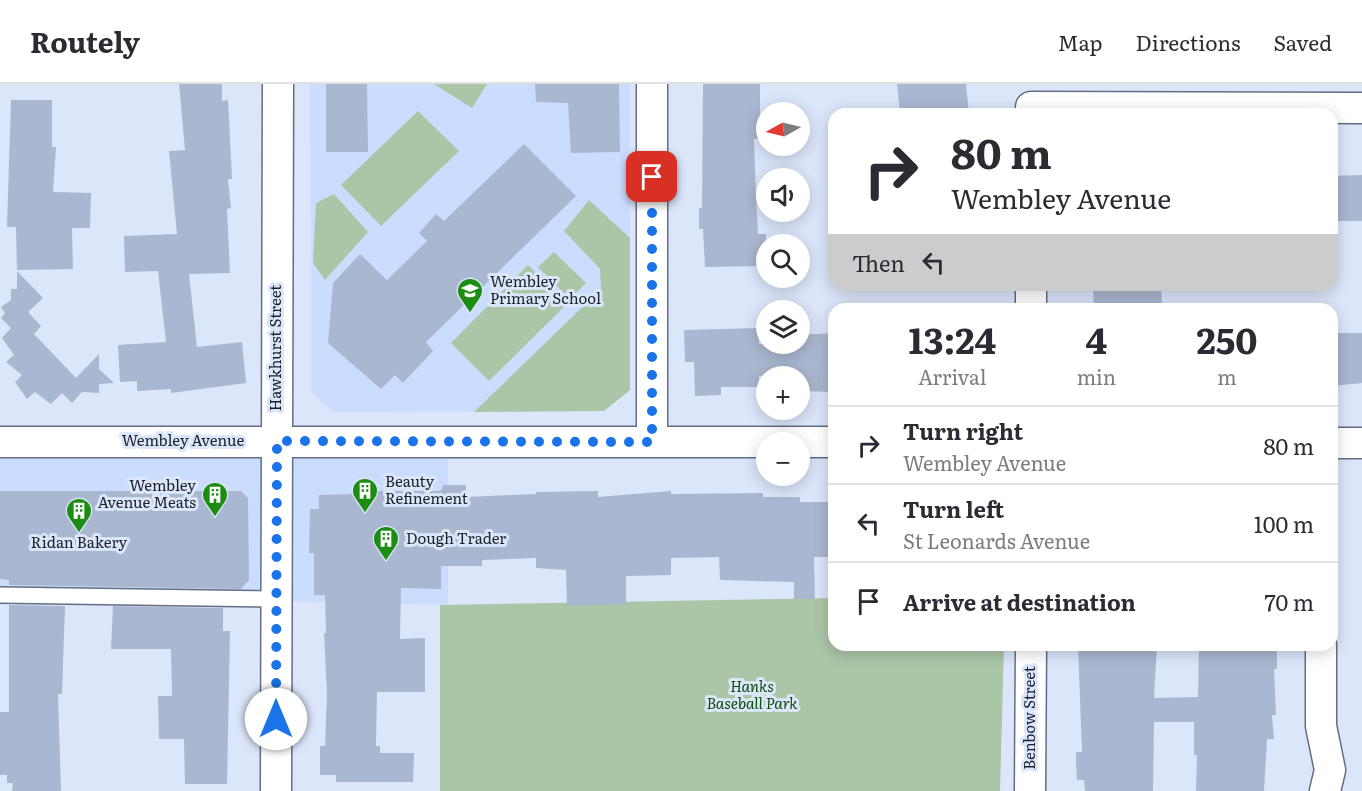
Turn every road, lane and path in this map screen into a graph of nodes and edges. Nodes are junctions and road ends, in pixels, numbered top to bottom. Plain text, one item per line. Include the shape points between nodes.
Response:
1 (278, 84) edge
2 (652, 84) edge
3 (1031, 102) edge
4 (1362, 108) edge
5 (277, 441) junction
6 (0, 442) edge
7 (652, 442) junction
8 (828, 442) edge
9 (1338, 443) edge
10 (1362, 443) edge
11 (0, 595) edge
12 (276, 599) junction
13 (1031, 651) edge
14 (1321, 651) edge
15 (276, 791) edge
16 (1030, 791) edge
17 (1325, 791) edge

1 - 5 street, Hawkhurst Street
2 - 7 street
3 - 4 street
5 - 6 street, Wembley Avenue
5 - 7 street, Wembley Avenue
5 - 12 street, Hawkhurst Street
7 - 8 street, Wembley Avenue
9 - 10 street
11 - 12 lane
12 - 15 street, Hawkhurst Street
13 - 16 street, Benbow Street
14 - 17 street via 1322,726 1330,770

